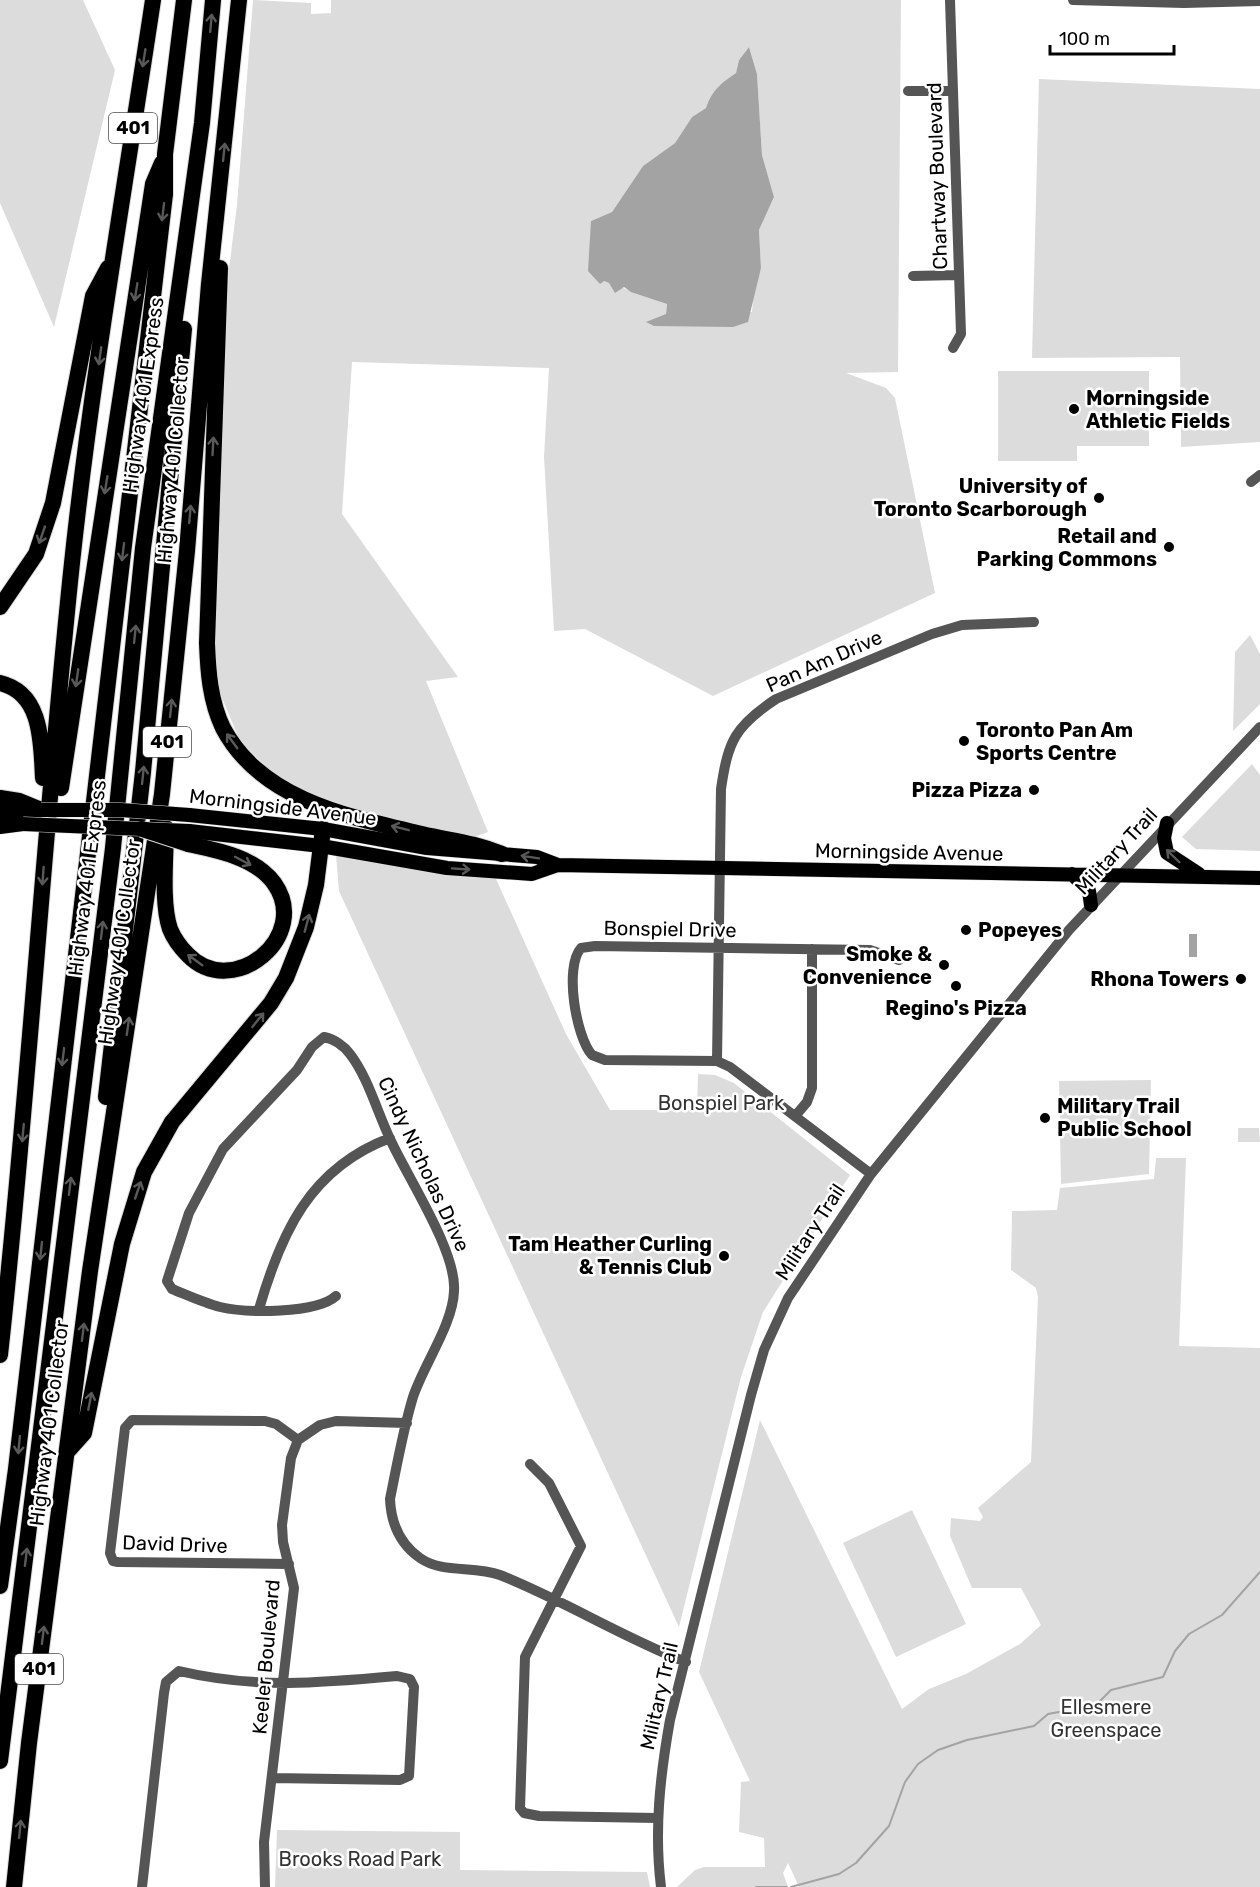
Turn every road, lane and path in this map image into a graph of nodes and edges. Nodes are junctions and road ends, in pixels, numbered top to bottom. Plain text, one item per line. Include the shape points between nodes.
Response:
1 (153, 0) edge
2 (184, 0) edge
3 (213, 0) edge
4 (239, 0) edge
5 (950, 0) edge
6 (1073, 0) edge
7 (1260, 1) edge
8 (952, 91) junction
9 (908, 92) dead end
10 (202, 123) junction
11 (165, 154) junction
12 (218, 210) junction
13 (114, 256) junction
14 (958, 275) junction
15 (913, 276) dead end
16 (953, 348) dead end
17 (1260, 475) edge
18 (1251, 482) dead end
19 (0, 607) edge
20 (1034, 622) dead end
21 (0, 683) edge
22 (1260, 727) edge
23 (162, 794) junction
24 (0, 798) edge
25 (0, 813) edge
26 (31, 813) junction
27 (1167, 823) junction
28 (0, 827) edge
29 (142, 829) joint
30 (188, 837) junction
31 (322, 838) junction
32 (502, 854) junction
33 (558, 865) junction
34 (720, 868) junction
35 (1122, 873) junction
36 (1072, 874) junction
37 (1203, 876) junction
38 (1260, 878) edge
39 (1091, 905) junction
40 (719, 948) junction
41 (813, 949) junction
42 (899, 960) dead end
43 (717, 1061) junction
44 (796, 1115) junction
45 (390, 1138) junction
46 (871, 1174) junction
47 (90, 1271) junction
48 (336, 1296) dead end
49 (259, 1309) junction
50 (0, 1355) edge
51 (407, 1423) junction
52 (298, 1440) junction
53 (67, 1452) junction
54 (530, 1464) dead end
55 (289, 1564) junction
56 (0, 1586) edge
57 (553, 1600) junction
58 (686, 1662) junction
59 (283, 1685) junction
60 (0, 1761) edge
61 (272, 1778) junction
62 (657, 1818) junction
63 (14, 1887) edge
64 (142, 1887) edge
65 (265, 1887) edge
66 (661, 1887) edge

1 -> 13 highway, 401
2 - 11 highway, Highway 401 Express / 401
10 -> 3 highway, Highway 401 Express / 401
12 -> 4 highway, Highway 401 Collector / 401
5 - 8 street, Chartway Boulevard
6 - 7 street
8 - 9 street
8 - 14 street, Chartway Boulevard
47 -> 10 highway via 87,1251 143,772
60 -> 10 highway, Highway 401 Express / 401 via 112,849 143,549
11 -> 26 highway via 153,184 60,792
11 -> 56 highway, Highway 401 Express / 401 via 162,217
23 -> 12 highway, Highway 401 Collector / 401
32 -> 12 highway via 472,842 338,812 282,790 248,762 223,728 209,678 207,643 220,294
13 -> 19 highway via 93,296 53,503 36,554
13 -> 26 highway, 401 via 72,560
14 - 15 street
14 - 16 street, Chartway Boulevard via 961,334
17 - 18 street
20 - 34 street, Pan Am Drive via 962,625 932,634 776,699 755,713 727,751 721,789
21 - 26 highway via 30,704 41,729 43,790
22 - 27 street, Military Trail
30 -> 23 highway via 245,861 273,882 284,912 282,928 275,945 250,966 214,970 195,962 170,929
47 -> 23 highway, Highway 401 Collector / 401
24 - 26 highway
25 - 26 main road, Morningside Avenue
26 - 28 main road, Morningside Avenue
26 - 29 main road, Morningside Avenue, bridge
26 - 31 main road, Morningside Avenue, bridge via 121,810 189,815
26 -> 50 highway, 401 via 20,1171
27 - 35 street, Military Trail
37 -> 27 main road via 1167,853
29 - 30 highway, bridge
30 - 31 main road, Morningside Avenue
31 - 32 main road, Morningside Avenue
31 -> 33 main road, Morningside Avenue via 454,868 532,874
53 -> 31 highway via 84,1433 122,1244 144,1172 172,1122 271,1003 286,978 306,927
33 -> 32 main road, Morningside Avenue via 537,857
33 - 34 main road, Morningside Avenue
34 - 36 main road, Morningside Avenue
34 - 40 street, Pan Am Drive
35 - 36 main road, Morningside Avenue
35 - 37 main road, Morningside Avenue
35 - 39 street, Military Trail
36 - 39 main road via 1089,891
37 - 38 main road, Morningside Avenue
39 - 46 street, Military Trail
40 - 41 street, Bonspiel Drive
40 - 43 street, Pan Am Drive
40 - 43 street, Bonspiel Drive via 587,946 576,953 574,963 574,1016 592,1055 605,1060
41 - 42 street, Bonspiel Drive via 870,950
41 - 44 street via 812,1088
43 - 44 street, Bonspiel Drive via 737,1070
44 - 46 street, Bonspiel Drive
45 - 49 street via 348,1158 301,1206 277,1253
45 - 49 street, Cindy Nicholas Drive via 349,1052 324,1037 220,1154 189,1213 167,1276 168,1286 219,1306
45 - 51 street, Cindy Nicholas Drive via 444,1248 454,1283 451,1309 424,1368
46 - 58 street, Military Trail via 788,1298 764,1350
53 -> 47 highway, Highway 401 Collector / 401
48 - 49 street via 314,1308
51 - 52 street via 336,1421 320,1425
51 - 57 street via 390,1499 394,1525 407,1545 423,1560 498,1574
52 - 55 street, Keeler Boulevard via 291,1458 282,1525
52 - 55 street, David Drive via 265,1421 136,1419 128,1423 110,1553 113,1561
63 -> 53 highway, Highway 401 Collector / 401
54 - 57 street via 549,1484 581,1546
55 - 59 street, Keeler Boulevard via 294,1588
57 - 58 street
57 - 62 street via 525,1657 520,1808 524,1813 539,1816
58 - 62 street, Military Trail via 661,1772
59 - 61 street, Keeler Boulevard
59 - 61 street via 397,1676 410,1679 414,1687 412,1767 409,1776 400,1780
59 - 64 street via 179,1671 166,1682
61 - 65 street, Keeler Boulevard via 264,1842
62 - 66 street, Military Trail

